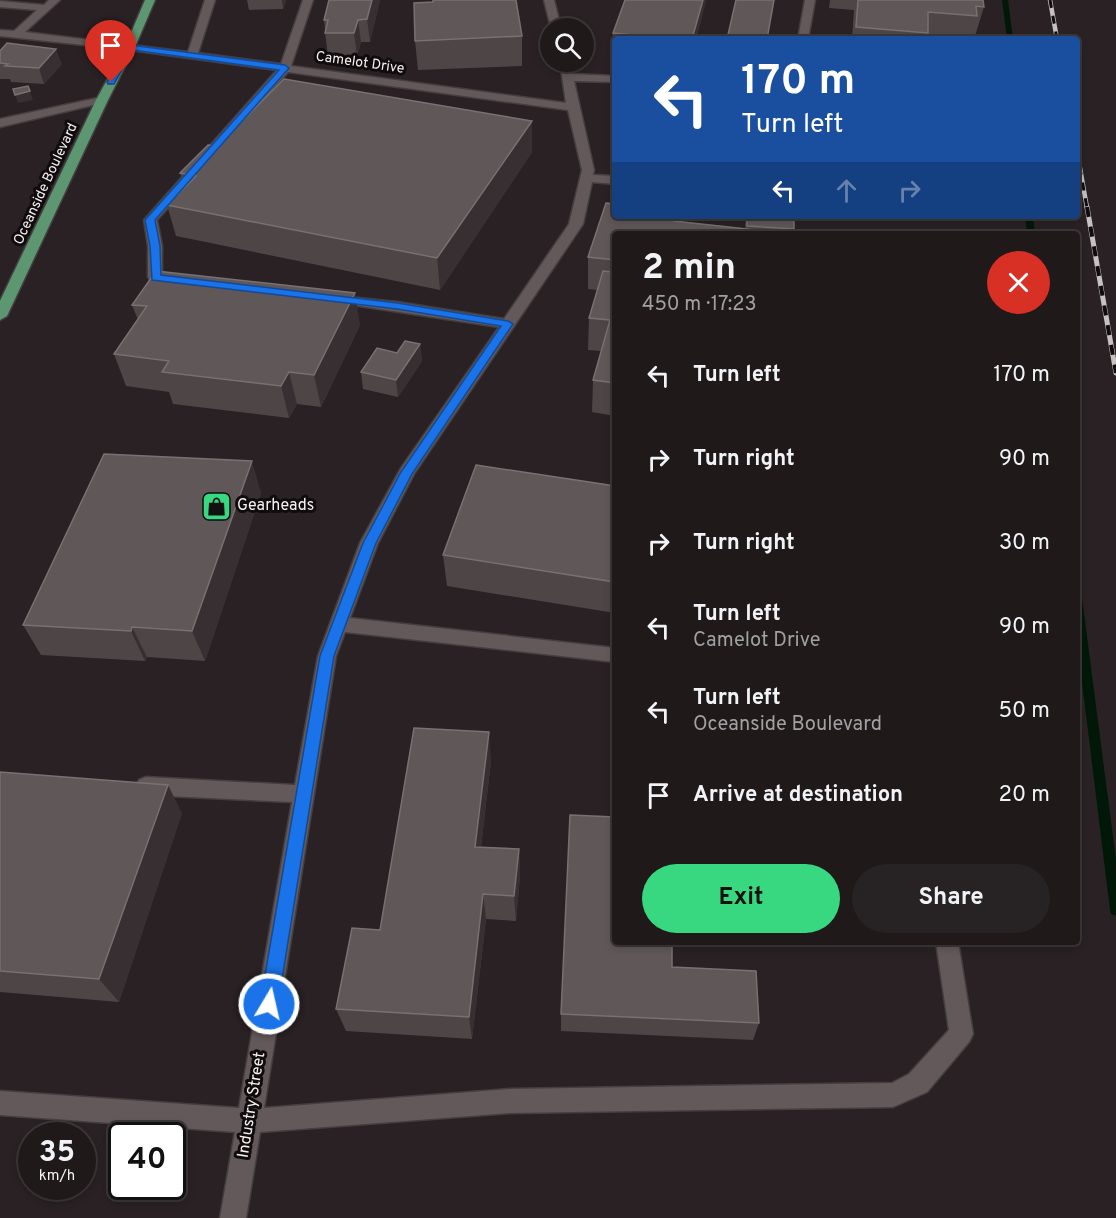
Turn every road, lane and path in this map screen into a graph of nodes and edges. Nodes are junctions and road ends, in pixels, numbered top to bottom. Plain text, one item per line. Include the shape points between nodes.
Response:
1 (55, 0) edge
2 (150, 0) edge
3 (210, 0) edge
4 (308, 0) edge
5 (549, 0) edge
6 (810, 0) edge
7 (0, 4) edge
8 (46, 8) junction
9 (554, 18) edge
10 (0, 33) edge
11 (17, 34) junction
12 (804, 36) edge
13 (130, 47) junction
14 (192, 55) junction
15 (285, 68) junction
16 (567, 72) edge
17 (581, 72) edge
18 (612, 78) edge
19 (102, 100) junction
20 (573, 107) junction
21 (0, 123) edge
22 (586, 178) junction
23 (612, 180) edge
24 (190, 281) edge
25 (317, 296) edge
26 (0, 316) edge
27 (508, 324) junction
28 (339, 624) junction
29 (612, 655) edge
30 (129, 785) edge
31 (304, 794) junction
32 (947, 945) edge
33 (0, 1104) edge
34 (249, 1121) junction
35 (233, 1218) edge

1 - 8 street
2 - 13 main road, Oceanside Boulevard
3 - 14 street
4 - 15 street
5 - 9 street
6 - 12 street
7 - 8 street
8 - 11 street
10 - 11 street, Camelot Drive
11 - 13 street, Camelot Drive
13 - 14 street, Camelot Drive
13 - 19 main road, Oceanside Boulevard
14 - 15 street, Camelot Drive
15 - 20 street, Camelot Drive
15 - 24 street via 150,220 155,277
16 - 20 street, Industry Street
17 - 18 street
19 - 21 street
19 - 26 main road, Oceanside Boulevard
20 - 22 street, Industry Street via 588,170
22 - 23 street
22 - 27 street, Industry Street via 576,224
25 - 27 street
27 - 28 street, Industry Street via 407,472 369,543
28 - 29 street
28 - 31 street, Industry Street via 327,656
30 - 31 street
31 - 34 street, Industry Street
32 - 34 street via 961,1034 918,1083 893,1095 510,1101
33 - 34 street
34 - 35 street, Industry Street

